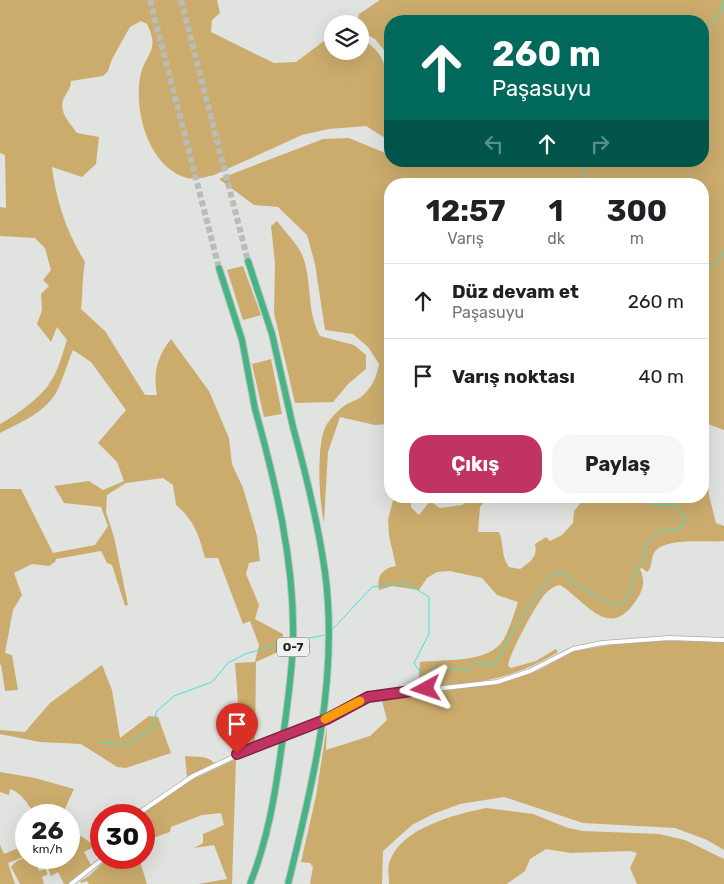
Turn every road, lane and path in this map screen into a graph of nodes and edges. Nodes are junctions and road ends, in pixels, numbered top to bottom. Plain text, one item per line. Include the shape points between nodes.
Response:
1 (248, 261) tunnel mouth
2 (219, 268) tunnel mouth
3 (724, 640) edge
4 (152, 804) edge
5 (90, 869) edge
6 (71, 884) edge
7 (250, 884) edge
8 (288, 884) edge

1 - 8 highway, O-7, bridge via 272,333 325,573 327,654 319,740
2 - 7 highway, O-7, bridge via 242,340 255,409 275,485 287,557 293,641 278,778 261,853
3 - 4 street via 669,638 602,643 562,653 530,671 497,682 372,696 327,719 263,743 192,776
5 - 6 street

